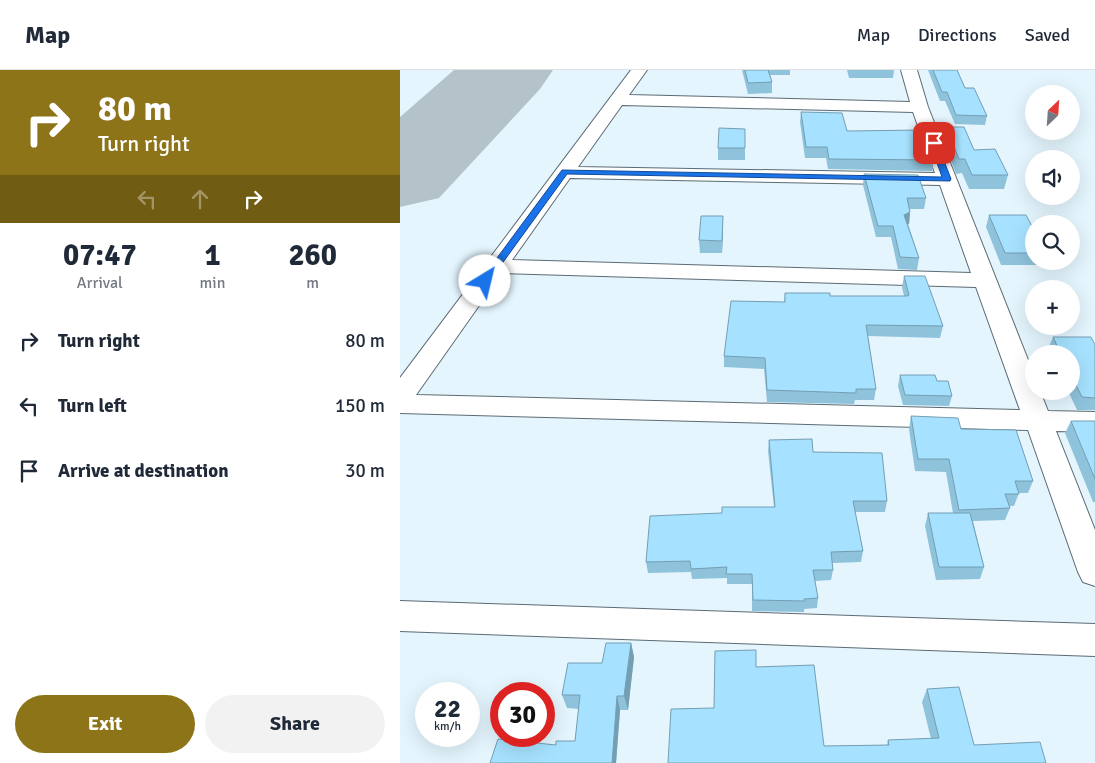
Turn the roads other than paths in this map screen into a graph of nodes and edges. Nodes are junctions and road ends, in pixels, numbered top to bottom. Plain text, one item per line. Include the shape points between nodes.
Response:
1 (639, 70) edge
2 (909, 70) edge
3 (617, 100) junction
4 (920, 107) junction
5 (564, 172) junction
6 (947, 179) junction
7 (495, 266) junction
8 (986, 280) junction
9 (400, 397) edge
10 (400, 404) edge
11 (1039, 421) junction
12 (1095, 422) edge
13 (1095, 572) edge
14 (400, 616) edge
15 (1095, 640) edge

1 - 3 street
2 - 4 street
3 - 4 street
3 - 5 street
4 - 6 street
5 - 6 street
5 - 7 street
6 - 8 street
7 - 8 street
7 - 9 street
8 - 11 street
10 - 11 street
11 - 12 street
11 - 13 street
14 - 15 street

